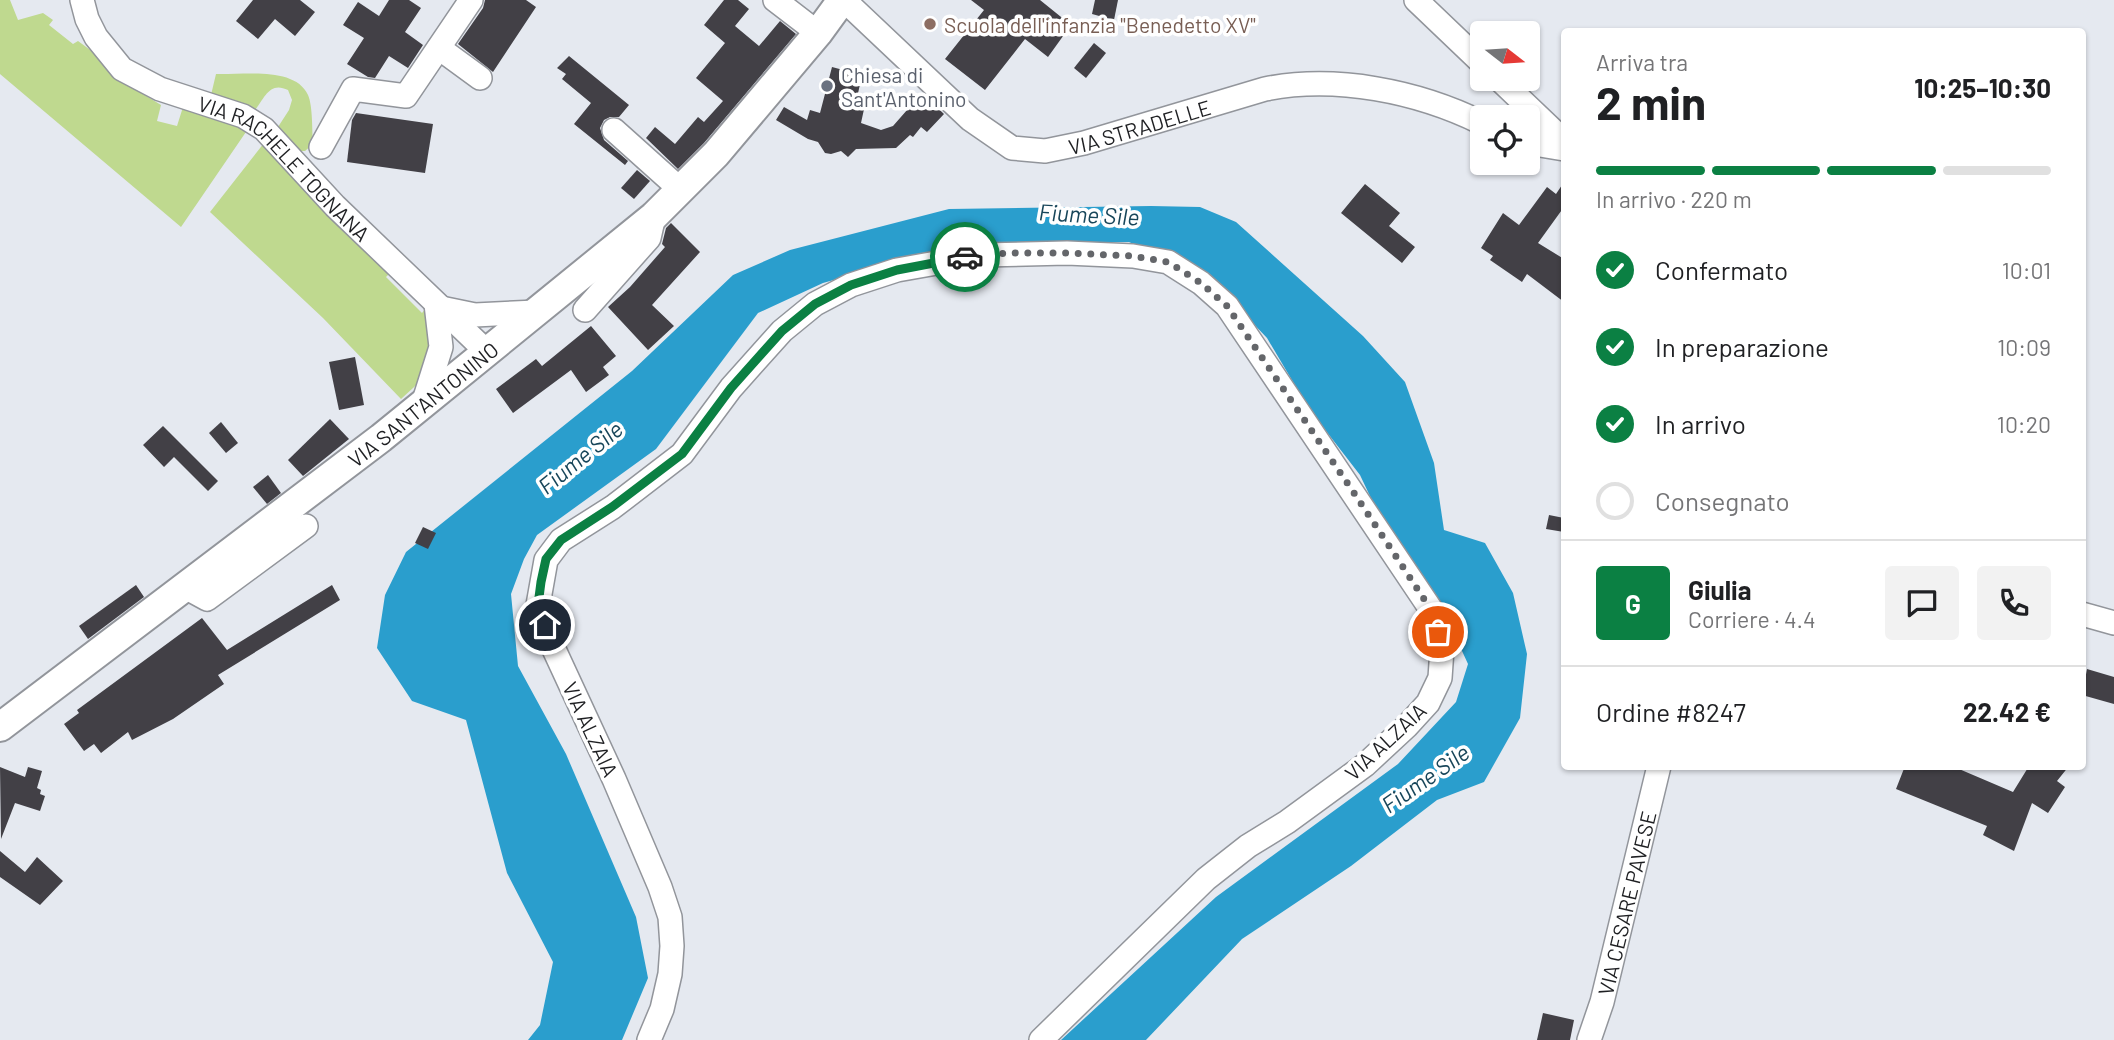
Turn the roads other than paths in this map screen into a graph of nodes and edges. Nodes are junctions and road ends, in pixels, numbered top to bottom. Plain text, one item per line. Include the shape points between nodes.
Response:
1 (82, 0) edge
2 (471, 0) edge
3 (775, 0) edge
4 (843, 0) edge
5 (1416, 0) edge
6 (818, 33) junction
7 (439, 48) junction
8 (1470, 52) edge
9 (480, 78) dead end
10 (1512, 91) edge
11 (1470, 117) edge
12 (614, 130) dead end
13 (1561, 138) edge
14 (1540, 145) edge
15 (321, 147) dead end
16 (1561, 148) edge
17 (681, 190) junction
18 (654, 216) junction
19 (438, 306) junction
20 (585, 310) dead end
21 (536, 312) junction
22 (486, 352) junction
23 (423, 404) junction
24 (306, 526) dead end
25 (186, 587) junction
26 (2086, 615) edge
27 (2114, 623) edge
28 (0, 727) edge
29 (1657, 770) edge
30 (649, 1040) edge
31 (1041, 1040) edge
32 (1589, 1040) edge

1 - 19 street, VIA RACHELE TOGNANA via 96,37 122,69 160,89 257,123
2 - 7 street
3 - 6 street
4 - 6 main road, VIA SANT'ANTONINO
4 - 11 street, VIA STRADELLE via 970,119 1012,148 1045,151 1084,143 1294,83 1380,90
5 - 8 street
6 - 17 main road, VIA SANT'ANTONINO
7 - 9 street
7 - 15 street via 406,96 353,89
10 - 13 street
12 - 17 street
14 - 16 street
17 - 18 main road, VIA SANT'ANTONINO
18 - 20 street, VIA SANT'ANTONINO via 649,238
18 - 21 main road, VIA SANT'ANTONINO
19 - 21 street via 475,315
19 - 22 street, VIA RACHELE TOGNANA
19 - 23 street via 440,347
21 - 22 main road, VIA SANT'ANTONINO
22 - 23 main road, VIA SANT'ANTONINO
23 - 25 main road, VIA SANT'ANTONINO
24 - 25 street via 207,599
25 - 28 main road, VIA SANT'ANTONINO
26 - 27 street
29 - 32 street, VIA CESARE PAVESE
30 - 31 street, VIA ALZAIA via 670,974 670,916 538,605 546,559 561,540 682,454 731,388 782,331 815,304 897,270 982,255 1133,256 1168,262 1227,306 1434,614 1442,649 1440,678 1428,702 1366,765 1206,879

